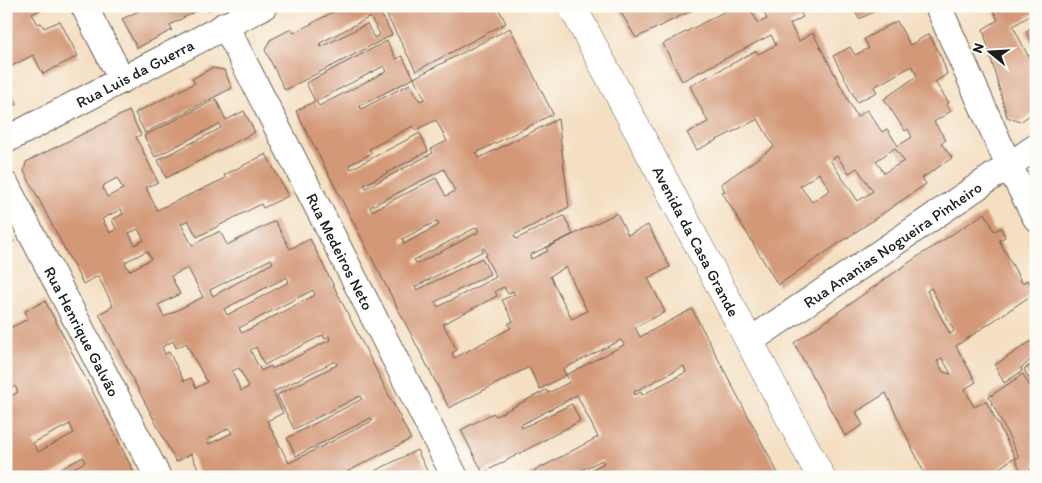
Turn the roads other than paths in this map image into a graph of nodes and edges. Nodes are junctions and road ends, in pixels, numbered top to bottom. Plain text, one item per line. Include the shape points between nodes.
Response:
1 (84, 6) edge
2 (264, 6) edge
3 (572, 6) edge
4 (938, 6) edge
5 (225, 25) junction
6 (122, 80) junction
7 (6, 140) edge
8 (1036, 147) edge
9 (1009, 166) junction
10 (6, 185) edge
11 (1036, 218) edge
12 (750, 341) junction
13 (158, 477) edge
14 (455, 477) edge
15 (821, 477) edge

1 - 6 street
2 - 5 street, Rua Luis da Guerra
3 - 12 main road, Avenida da Casa Grande
4 - 9 street
5 - 6 street, Rua Luis da Guerra
5 - 14 street, Rua Medeiros Neto
6 - 7 street, Rua Luis da Guerra
8 - 9 street, Rua Ananias Nogueira Pinheiro
9 - 11 street
9 - 12 street, Rua Ananias Nogueira Pinheiro
10 - 13 street, Rua Henrique Galvão
12 - 15 main road, Avenida da Casa Grande

